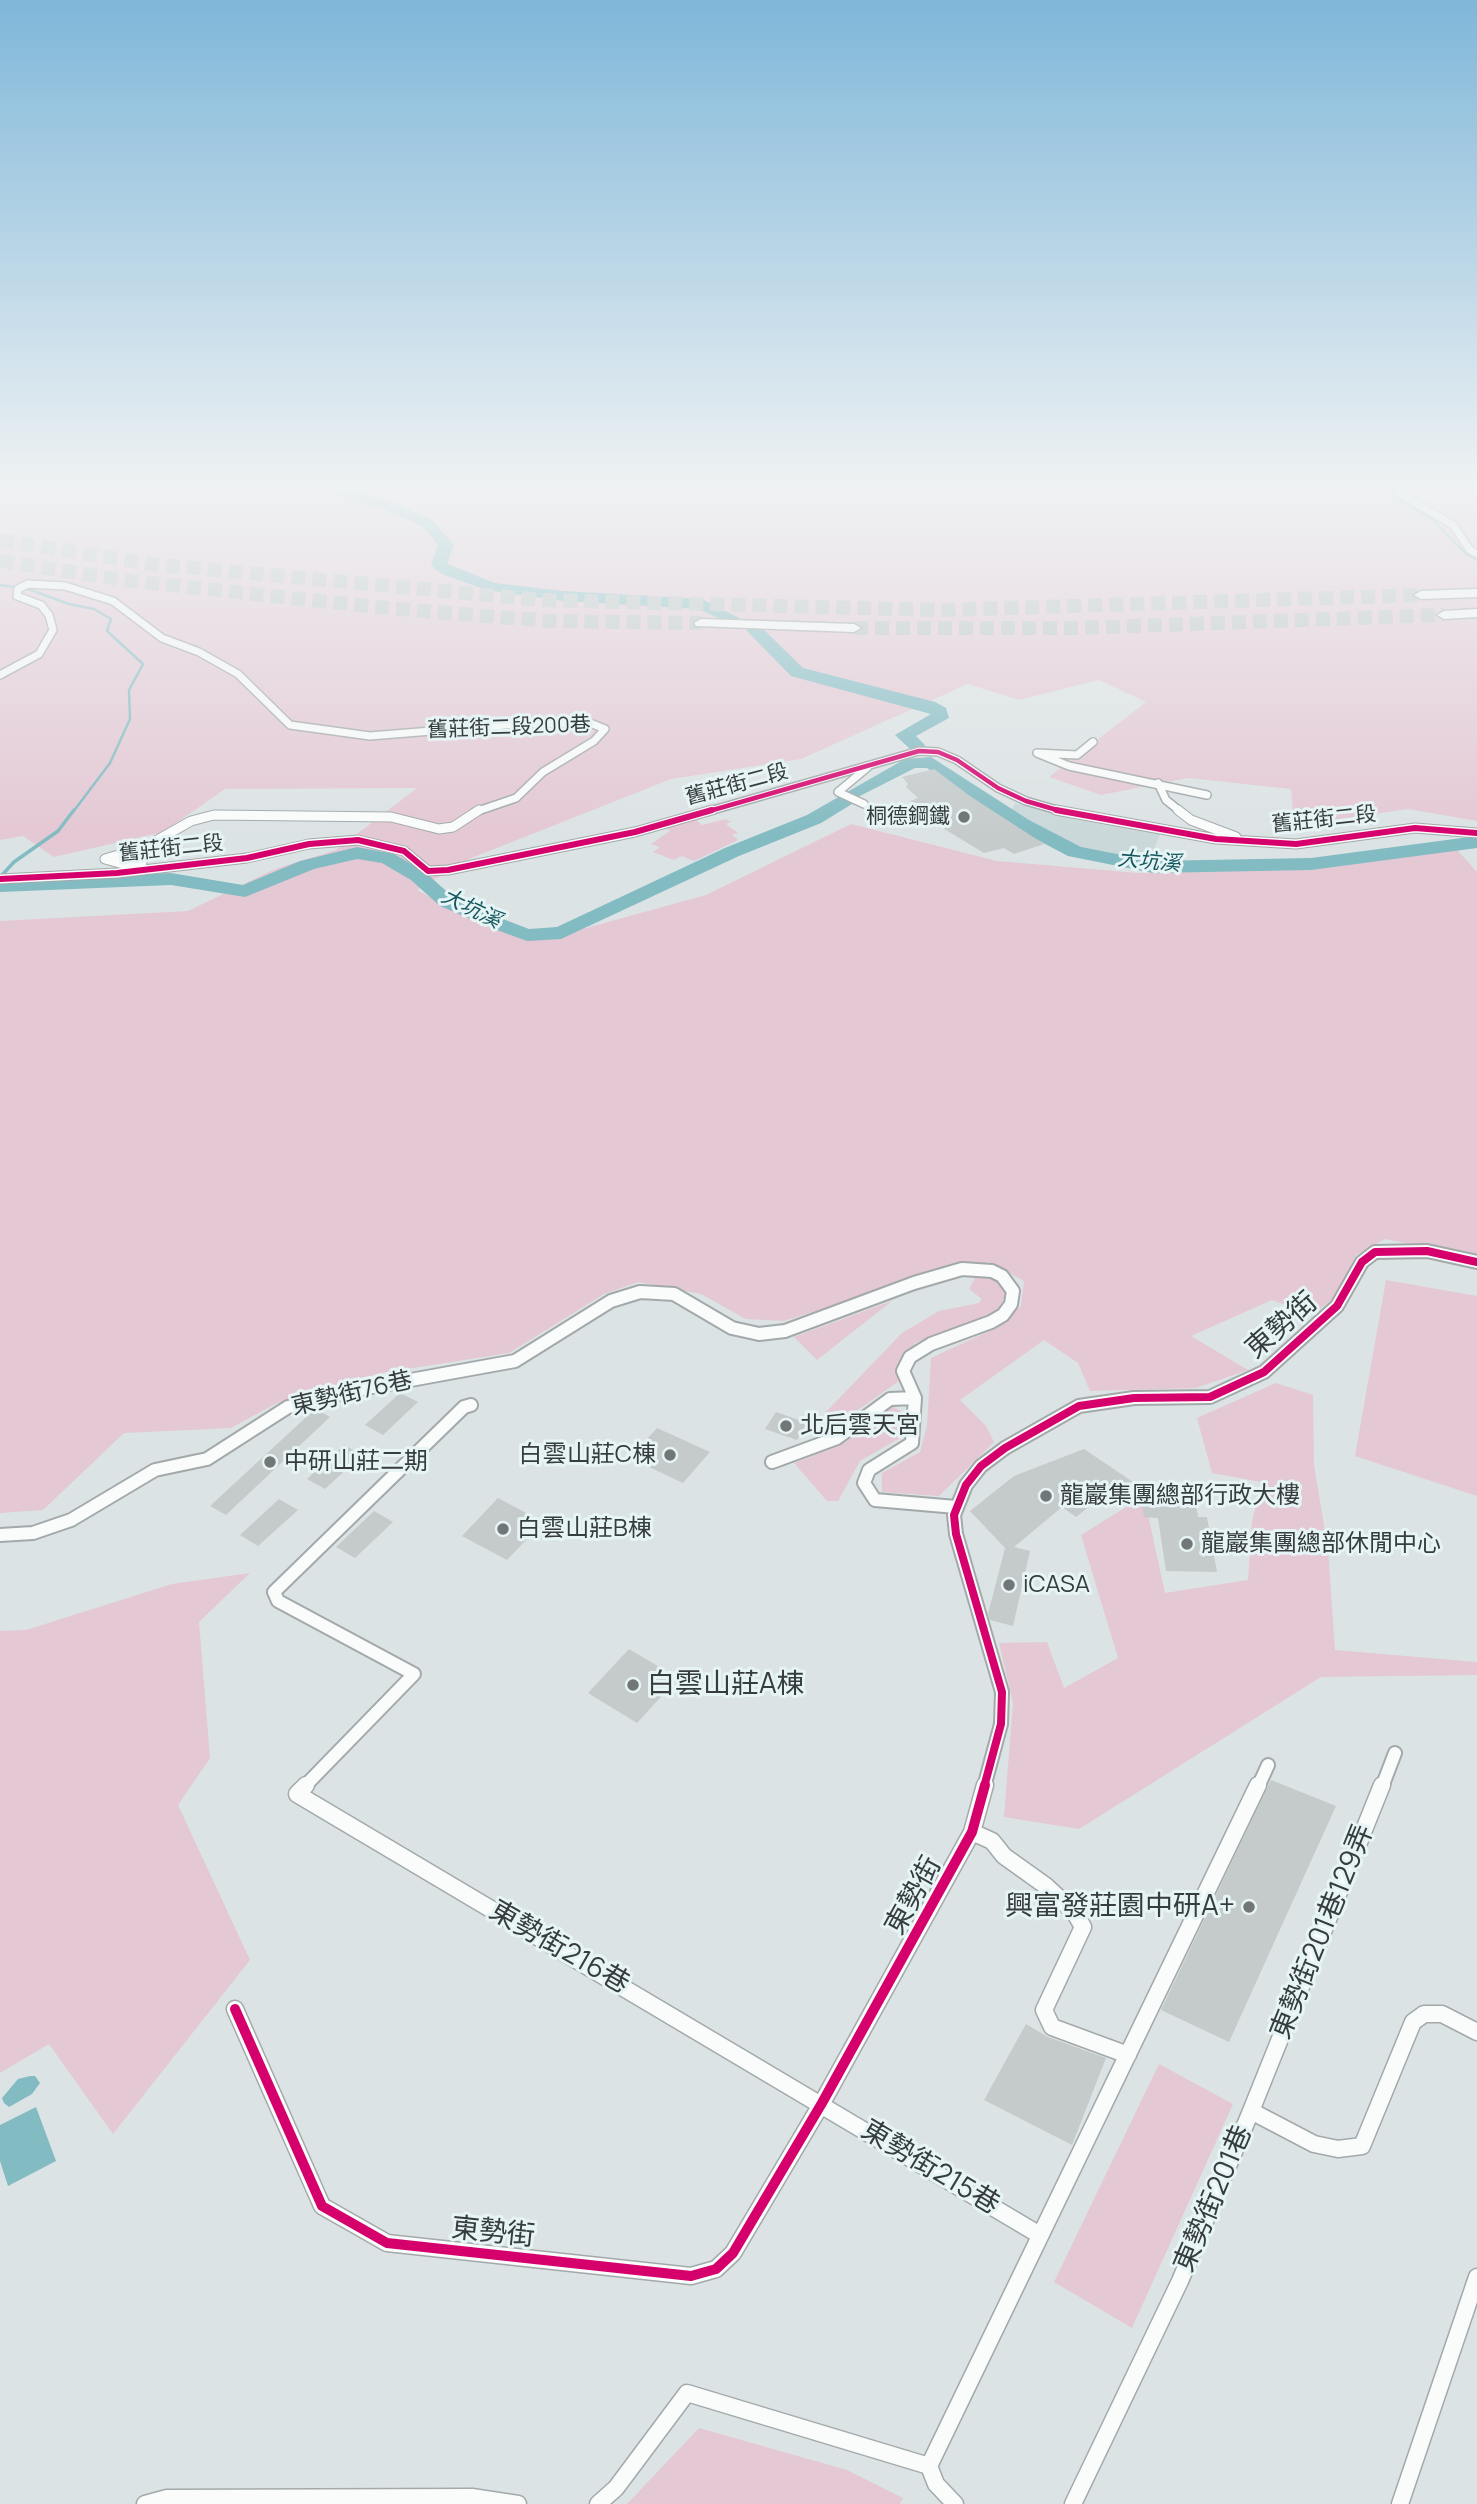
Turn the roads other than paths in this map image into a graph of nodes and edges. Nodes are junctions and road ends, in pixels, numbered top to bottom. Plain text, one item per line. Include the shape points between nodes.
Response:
1 (33, 603) edge
2 (115, 603) edge
3 (804, 610) dead end
4 (1473, 613) edge
5 (1444, 615) tunnel mouth
6 (701, 624) tunnel mouth
7 (803, 627) junction
8 (854, 628) tunnel mouth
9 (0, 674) edge
10 (1093, 742) dead end
11 (873, 764) junction
12 (1158, 783) junction
13 (1207, 795) dead end
14 (864, 804) dead end
15 (1477, 833) edge
16 (1255, 844) junction
17 (176, 866) junction
18 (3, 879) edge
19 (1477, 1262) edge
20 (915, 1398) junction
21 (471, 1405) dead end
22 (772, 1462) dead end
23 (956, 1507) junction
24 (0, 1535) edge
25 (1395, 1753) dead end
26 (1268, 1765) dead end
27 (972, 1832) junction
28 (235, 2009) dead end
29 (1477, 2032) edge
30 (1128, 2054) junction
31 (821, 2103) junction
32 (1251, 2111) junction
33 (1038, 2234) junction
34 (1477, 2277) edge
35 (929, 2466) junction
36 (145, 2504) edge
37 (519, 2504) edge
38 (598, 2504) edge
39 (955, 2504) edge
40 (1073, 2504) edge
41 (1400, 2504) edge

1 - 9 street, 舊莊街二段200巷 via 49,615 53,630 39,654
2 - 17 street, 舊莊街二段200巷 via 162,638 238,674 290,725 370,736 517,724 590,723 605,729 594,741 543,772 516,798 476,811 453,827 439,830 391,817 214,815 191,821 145,847 105,859
3 - 7 highway
4 - 5 highway
6 - 7 highway
7 - 8 highway
10 - 12 street via 1077,755 1037,753 1069,766
11 - 14 street via 838,792
11 - 16 street, 舊莊街二段 via 919,751 937,752 1026,801 1060,811
11 - 17 street, 舊莊街二段 via 635,832 448,870 428,871 404,852 358,840
12 - 13 street
12 - 16 street via 1166,800 1191,820
15 - 16 street, 舊莊街二段 via 1415,828 1306,844
17 - 18 street, 舊莊街二段
19 - 23 street, 東勢街 via 1427,1251 1375,1252 1362,1262 1337,1306 1264,1372 1210,1397 1134,1398 1079,1406 981,1466
20 - 22 street via 890,1399 837,1438
20 - 23 street via 912,1443 869,1470 864,1483 874,1500
20 - 24 street, 東勢街76巷 via 903,1371 910,1357 1003,1315 1013,1291 1002,1276 962,1269 785,1331 759,1334 732,1328 674,1294 640,1292 611,1301 515,1361 288,1407 207,1459 155,1470 71,1520 33,1533
21 - 31 street, 東勢街216巷 via 274,1592 278,1601 414,1674 297,1794
23 - 27 street, 東勢街 via 963,1567 1002,1692 1001,1724
25 - 32 street, 東勢街201巷129弄
26 - 30 street
27 - 30 street via 992,1841 1004,1856 1046,1886 1083,1927 1044,2010 1052,2027
27 - 31 street, 東勢街
28 - 31 street, 東勢街 via 322,2206 387,2243 691,2276 716,2269 733,2253
29 - 32 street, 東勢街201巷 via 1442,2014 1424,2014 1413,2022 1362,2146 1338,2149 1314,2144
30 - 33 street
31 - 33 street, 東勢街215巷
32 - 40 street, 東勢街201巷 via 1180,2281
33 - 35 street
34 - 41 street
35 - 38 street via 687,2393 616,2488
35 - 39 street via 936,2484
36 - 37 street via 167,2498 472,2497

